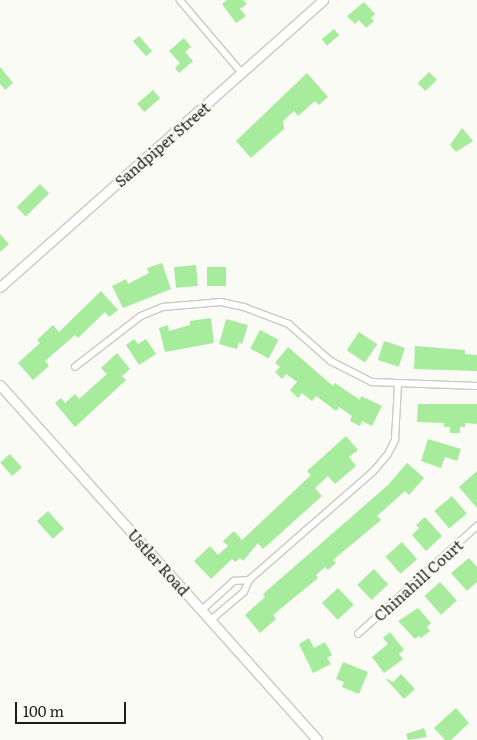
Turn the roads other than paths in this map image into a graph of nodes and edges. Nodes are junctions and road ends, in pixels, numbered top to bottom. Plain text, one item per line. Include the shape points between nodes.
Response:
1 (180, 0) edge
2 (323, 0) edge
3 (242, 74) junction
4 (0, 287) edge
5 (75, 367) dead end
6 (0, 385) edge
7 (398, 385) junction
8 (477, 386) edge
9 (477, 526) edge
10 (249, 580) junction
11 (223, 591) junction
12 (232, 602) junction
13 (202, 610) junction
14 (210, 620) junction
15 (358, 634) dead end
16 (317, 740) edge

1 - 3 street
2 - 3 street, Sandpiper Street
3 - 4 street, Sandpiper Street
5 - 7 street via 140,316 163,307 221,302 289,324 349,372 372,382
6 - 13 street, Ustler Road
7 - 8 street
7 - 10 street via 395,440 388,454 373,472
9 - 15 street, Chinahill Court
10 - 11 street via 234,581
10 - 12 street via 244,592
11 - 12 street
11 - 13 street
12 - 14 street
13 - 14 street, Ustler Road
14 - 16 street, Ustler Road

